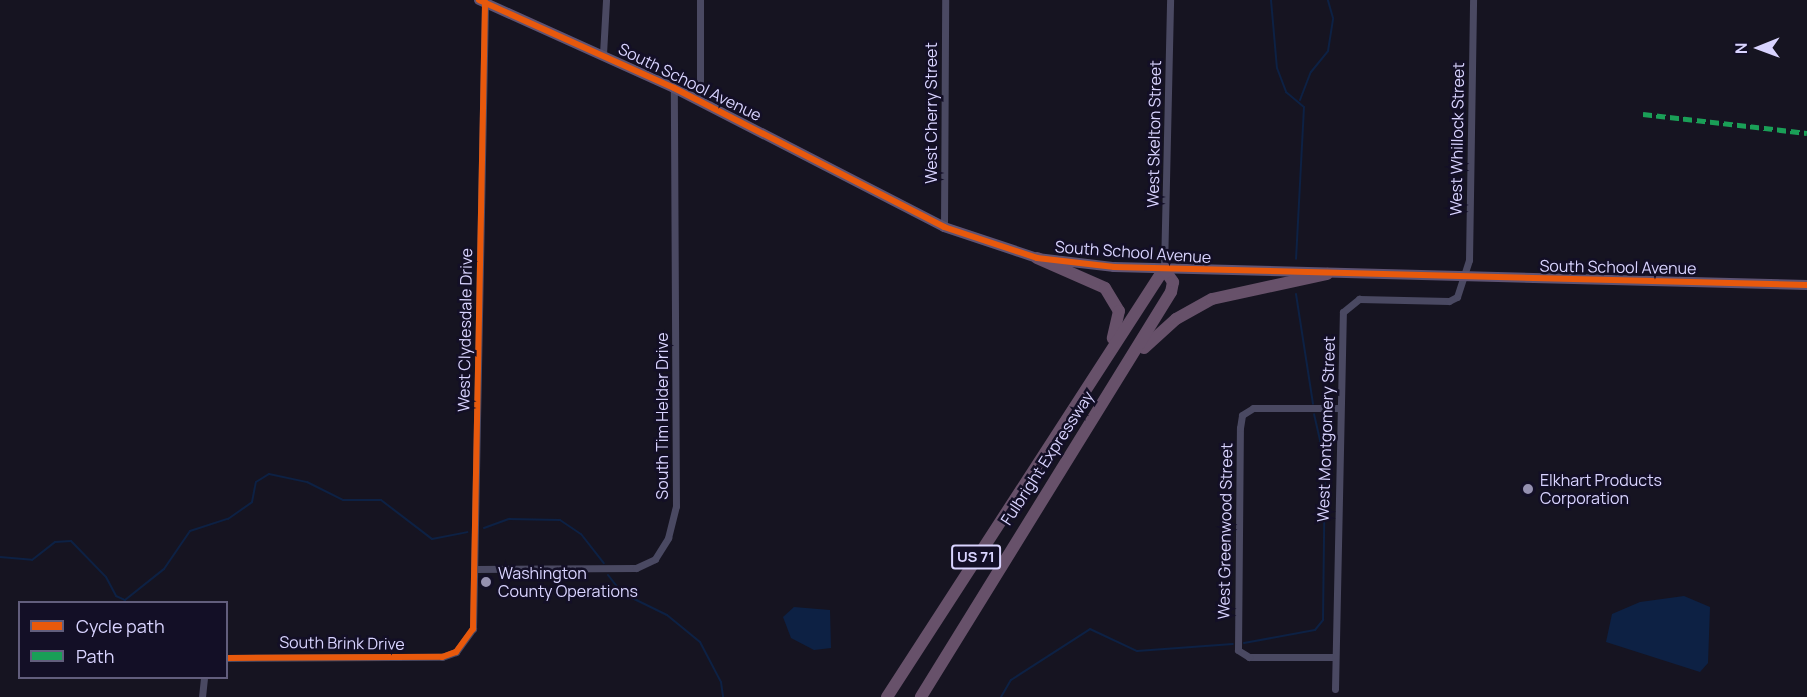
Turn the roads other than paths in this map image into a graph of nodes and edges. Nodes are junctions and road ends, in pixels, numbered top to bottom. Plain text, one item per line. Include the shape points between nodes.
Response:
1 (606, 0) edge
2 (700, 0) edge
3 (945, 0) edge
4 (1170, 0) edge
5 (1473, 0) edge
6 (482, 1) edge
7 (603, 54) junction
8 (674, 88) junction
9 (700, 101) junction
10 (944, 227) junction
11 (1037, 258) junction
12 (1164, 269) junction
13 (1327, 274) junction
14 (1464, 277) junction
15 (1807, 285) edge
16 (1118, 379) junction
17 (1338, 408) junction
18 (1066, 418) junction
19 (476, 569) junction
20 (456, 652) joint
21 (1335, 657) junction
22 (228, 658) edge
23 (204, 679) edge
24 (1335, 688) dead end
25 (202, 697) edge
26 (887, 697) edge
27 (921, 697) edge

1 - 7 street
2 - 9 street
3 - 10 street, West Cherry Street
4 - 12 street, West Skelton Street
5 - 14 street, West Whillock Street
6 - 7 main road, South School Avenue
6 - 19 street, West Clydesdale Drive
7 - 8 main road, South School Avenue
8 - 9 main road, South School Avenue
8 - 19 street, South Tim Helder Drive via 676,506 668,538 655,559 636,568
9 - 10 main road, South School Avenue
10 - 11 main road, South School Avenue
11 - 12 main road, South School Avenue
11 - 18 highway via 1099,284 1119,310 1115,334
12 - 13 main road, South School Avenue
12 - 16 highway, Fulbright Expressway via 1173,282 1171,292
12 - 18 highway, US 71
13 - 14 main road, South School Avenue
13 - 16 highway via 1200,304 1154,337
14 - 15 main road, South School Avenue
14 - 17 street, West Montgomery Street via 1454,300 1359,299 1346,306
16 - 27 highway, Fulbright Expressway / US 71 via 990,578
17 - 21 street, West Montgomery Street
17 - 21 street, West Greenwood Street via 1246,410 1240,428 1240,654
18 - 26 highway, Fulbright Expressway / US 71
19 - 20 street, West Clydesdale Drive via 473,629
20 - 22 street, South Brink Drive via 426,658
21 - 24 street, West Montgomery Street
23 - 25 street

